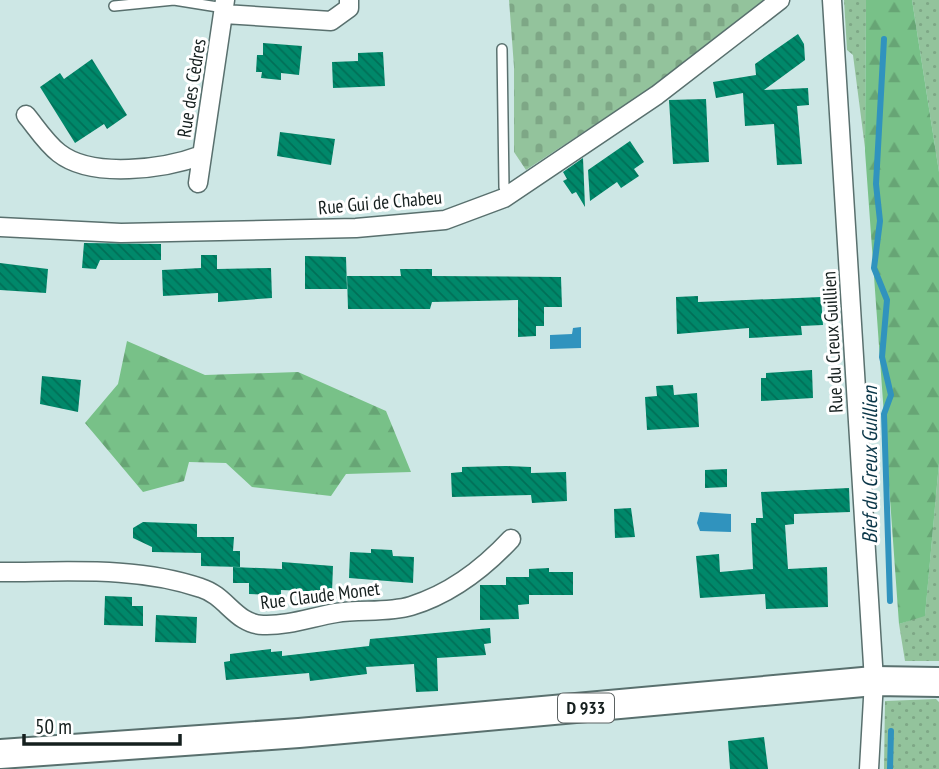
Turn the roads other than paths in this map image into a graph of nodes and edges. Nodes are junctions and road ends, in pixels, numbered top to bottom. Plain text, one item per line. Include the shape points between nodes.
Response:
1 (349, 0) edge
2 (780, 0) edge
3 (832, 0) edge
4 (114, 6) dead end
5 (224, 7) edge
6 (502, 49) dead end
7 (26, 115) dead end
8 (202, 155) junction
9 (198, 183) dead end
10 (507, 196) junction
11 (0, 227) edge
12 (512, 538) dead end
13 (0, 572) edge
14 (874, 681) junction
15 (939, 682) edge
16 (0, 754) edge
17 (869, 769) edge

1 - 5 street via 349,8 331,20
2 - 10 street, Rue Gui de Chabeu via 657,95
3 - 14 street, Rue du Creux Guillien
4 - 5 lane via 174,1
5 - 8 street, Rue des Cèdres
6 - 10 lane
7 - 8 street via 58,152 75,161 143,168 175,165
8 - 9 street, Rue des Cèdres
10 - 11 street, Rue Gui de Chabeu via 445,220 356,228 121,233
12 - 13 street, Rue Claude Monet via 486,566 411,606 337,613 279,625 241,620 219,596 202,588 149,577 76,570
14 - 15 main road, D 933
14 - 16 main road, D 933 via 295,733
14 - 17 street, Rue du Creux Guillien

